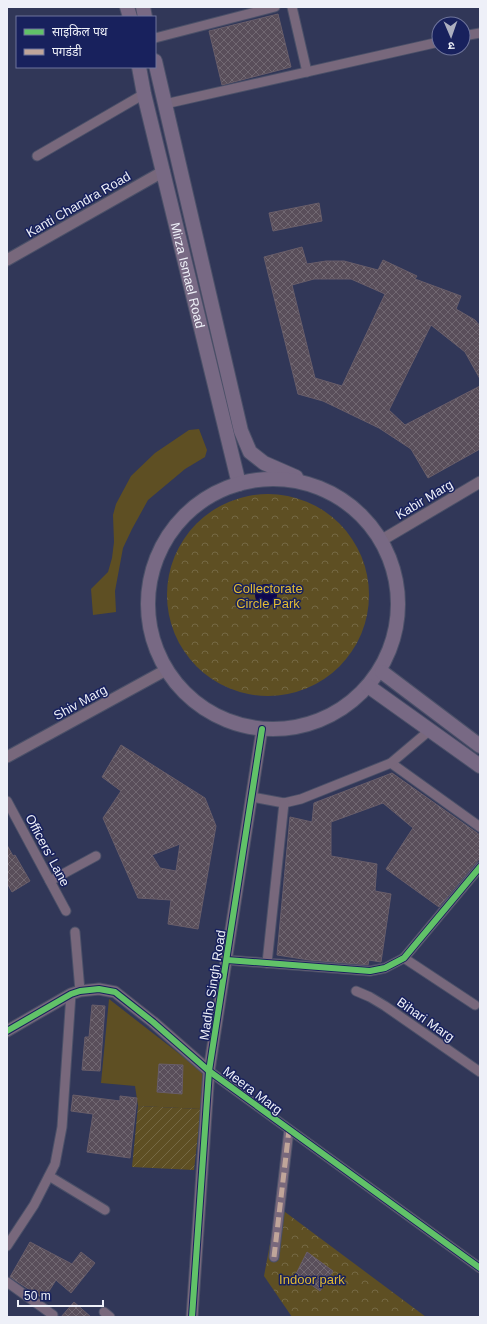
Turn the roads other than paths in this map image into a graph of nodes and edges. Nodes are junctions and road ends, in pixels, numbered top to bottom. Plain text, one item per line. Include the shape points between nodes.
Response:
1 (276, 7) edge
2 (292, 7) edge
3 (156, 38) edge
4 (431, 44) edge
5 (156, 65) edge
6 (139, 68) edge
7 (307, 72) junction
8 (144, 94) junction
9 (165, 104) junction
10 (37, 156) dead end
11 (164, 171) junction
12 (7, 260) edge
13 (480, 482) edge
14 (239, 484) junction
15 (312, 485) junction
16 (382, 540) junction
17 (166, 670) junction
18 (382, 672) junction
19 (368, 686) junction
20 (262, 729) junction
21 (430, 730) junction
22 (480, 746) edge
23 (7, 757) edge
24 (391, 763) junction
25 (480, 766) edge
26 (252, 797) junction
27 (7, 801) edge
28 (284, 803) junction
29 (480, 827) edge
30 (96, 856) dead end
31 (480, 867) edge
32 (50, 880) junction
33 (66, 911) dead end
34 (75, 932) dead end
35 (404, 958) junction
36 (226, 960) junction
37 (266, 963) junction
38 (356, 991) dead end
39 (75, 992) junction
40 (475, 1005) dead end
41 (7, 1031) edge
42 (480, 1060) edge
43 (477, 1070) edge
44 (209, 1071) junction
45 (290, 1130) junction
46 (49, 1176) junction
47 (105, 1210) dead end
48 (7, 1246) edge
49 (274, 1257) dead end
50 (480, 1268) edge
51 (7, 1282) edge
52 (53, 1314) dead end
53 (192, 1317) edge

1 - 3 street
2 - 7 street
4 - 7 street
5 - 9 main road
6 - 8 main road, Mirza Ismael Road
7 - 9 street
8 - 10 street
8 - 11 main road, Mirza Ismael Road
9 - 15 main road via 241,431 250,452 264,463
11 - 12 street, Kanti Chandra Road
11 - 14 main road, Mirza Ismael Road
13 - 16 street, Kabir Marg
14 - 15 main road via 284,479
14 - 17 main road via 206,498 177,522 162,545 151,574 147,607 152,639
15 - 16 main road via 346,501 367,520
16 - 18 main road via 393,564 400,597 397,630
17 - 20 main road via 184,692 201,707 231,722
17 - 23 street, Shiv Marg
18 - 19 main road
18 - 22 main road
19 - 20 main road via 346,706 316,722 289,729
19 - 21 main road
20 - 26 street, Madho Singh Road
21 - 24 street
21 - 25 main road
24 - 28 street via 301,799
24 - 29 street
26 - 28 street
26 - 36 street, Madho Singh Road
27 - 32 street, Officers' Lane
28 - 37 street
30 - 32 street
31 - 35 street
32 - 33 street, Officers' Lane
34 - 39 street
35 - 37 street via 385,968 370,971
35 - 40 street
36 - 37 street
36 - 44 street, Madho Singh Road
38 - 43 street, Bihari Marg via 385,1006
39 - 41 street, Meera Marg
39 - 44 street, Meera Marg via 98,989 114,992
39 - 46 street via 62,1127 55,1164
42 - 43 street
44 - 45 street, Meera Marg
44 - 53 street, Madho Singh Road
45 - 49 street
45 - 50 street, Meera Marg
46 - 47 street
46 - 48 street via 34,1205
51 - 52 street

